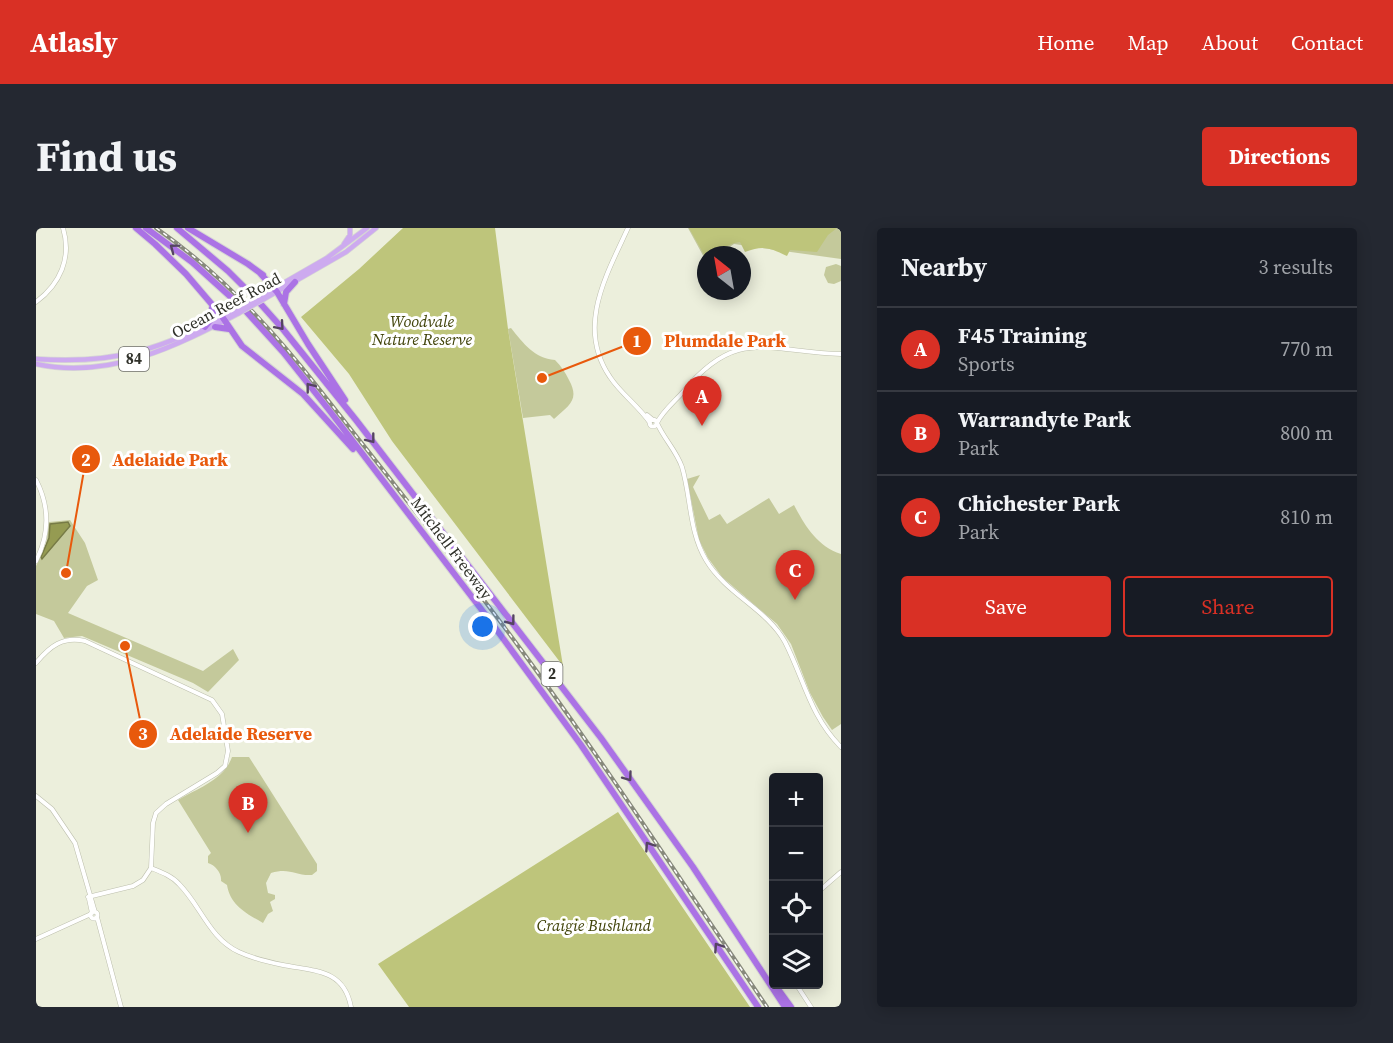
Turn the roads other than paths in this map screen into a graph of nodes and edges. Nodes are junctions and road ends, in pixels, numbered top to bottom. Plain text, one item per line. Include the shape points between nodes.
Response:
1 (61, 228) edge
2 (136, 228) edge
3 (146, 228) edge
4 (177, 228) edge
5 (188, 228) edge
6 (350, 228) edge
7 (356, 228) edge
8 (376, 228) edge
9 (630, 228) edge
10 (365, 232) edge
11 (341, 249) junction
12 (295, 282) junction
13 (277, 289) junction
14 (36, 300) edge
15 (209, 302) junction
16 (284, 305) junction
17 (224, 319) junction
18 (205, 327) junction
19 (215, 327) junction
20 (230, 329) junction
21 (841, 354) edge
22 (36, 359) edge
23 (36, 364) edge
24 (356, 420) junction
25 (654, 423) junction
26 (371, 467) junction
27 (36, 480) edge
28 (36, 485) edge
29 (36, 556) edge
30 (36, 561) edge
31 (36, 663) edge
32 (841, 747) edge
33 (36, 797) edge
34 (151, 868) junction
35 (841, 872) edge
36 (823, 888) edge
37 (90, 897) junction
38 (93, 916) junction
39 (36, 939) edge
40 (758, 963) junction
41 (769, 977) edge
42 (778, 989) edge
43 (799, 989) edge
44 (120, 1007) edge
45 (351, 1007) edge
46 (757, 1007) edge
47 (785, 1007) edge
48 (791, 1007) edge
49 (811, 1007) edge

1 - 14 street via 66,251 62,270 51,289
2 - 15 highway via 168,256
26 -> 3 highway, Mitchell Freeway / 2 via 283,352 243,308 192,262
4 -> 24 highway, Mitchell Freeway / 2 via 258,301
5 - 13 highway via 248,264
6 - 11 main road
7 - 10 main road
8 - 10 main road, Ocean Reef Road / 84
9 - 25 street via 601,294 597,334 602,357 612,376
10 - 11 main road, Ocean Reef Road / 84
10 - 12 main road, Ocean Reef Road / 84 via 346,252
11 - 13 main road, Ocean Reef Road / 84
12 - 13 main road, Ocean Reef Road / 84
12 - 16 highway via 285,294
13 - 16 highway
13 - 17 main road, Ocean Reef Road / 84, bridge
15 - 17 highway
15 - 18 highway via 213,314
16 - 24 highway
17 - 18 main road, Ocean Reef Road / 84
17 - 19 main road, Ocean Reef Road / 84
17 - 20 highway
18 - 22 main road, Ocean Reef Road / 84 via 164,345 111,358
19 - 20 highway
19 - 23 main road, Ocean Reef Road / 84 via 166,350 116,363 88,367
20 - 26 highway via 248,352 303,394
21 - 25 street via 763,347 733,351 705,366
24 -> 40 highway, Mitchell Freeway / 2 via 601,738
25 - 32 street via 676,453 696,540 705,560 720,580 774,626 785,641 804,690
46 -> 26 highway, Mitchell Freeway / 2 via 581,745
27 - 30 street via 47,519
28 - 29 street via 45,519
31 - 34 street via 45,651 61,641 85,641 212,700 221,710 228,751 225,766 156,813
33 - 37 street via 54,815 73,844
34 - 37 street via 139,883
34 - 45 street via 180,884 214,933 235,950 267,962 330,974 344,987
35 - 36 street
37 - 38 street
38 - 39 street
38 - 44 street
40 - 41 highway
40 - 47 highway, Mitchell Freeway / 2
42 - 48 highway
43 - 49 street

